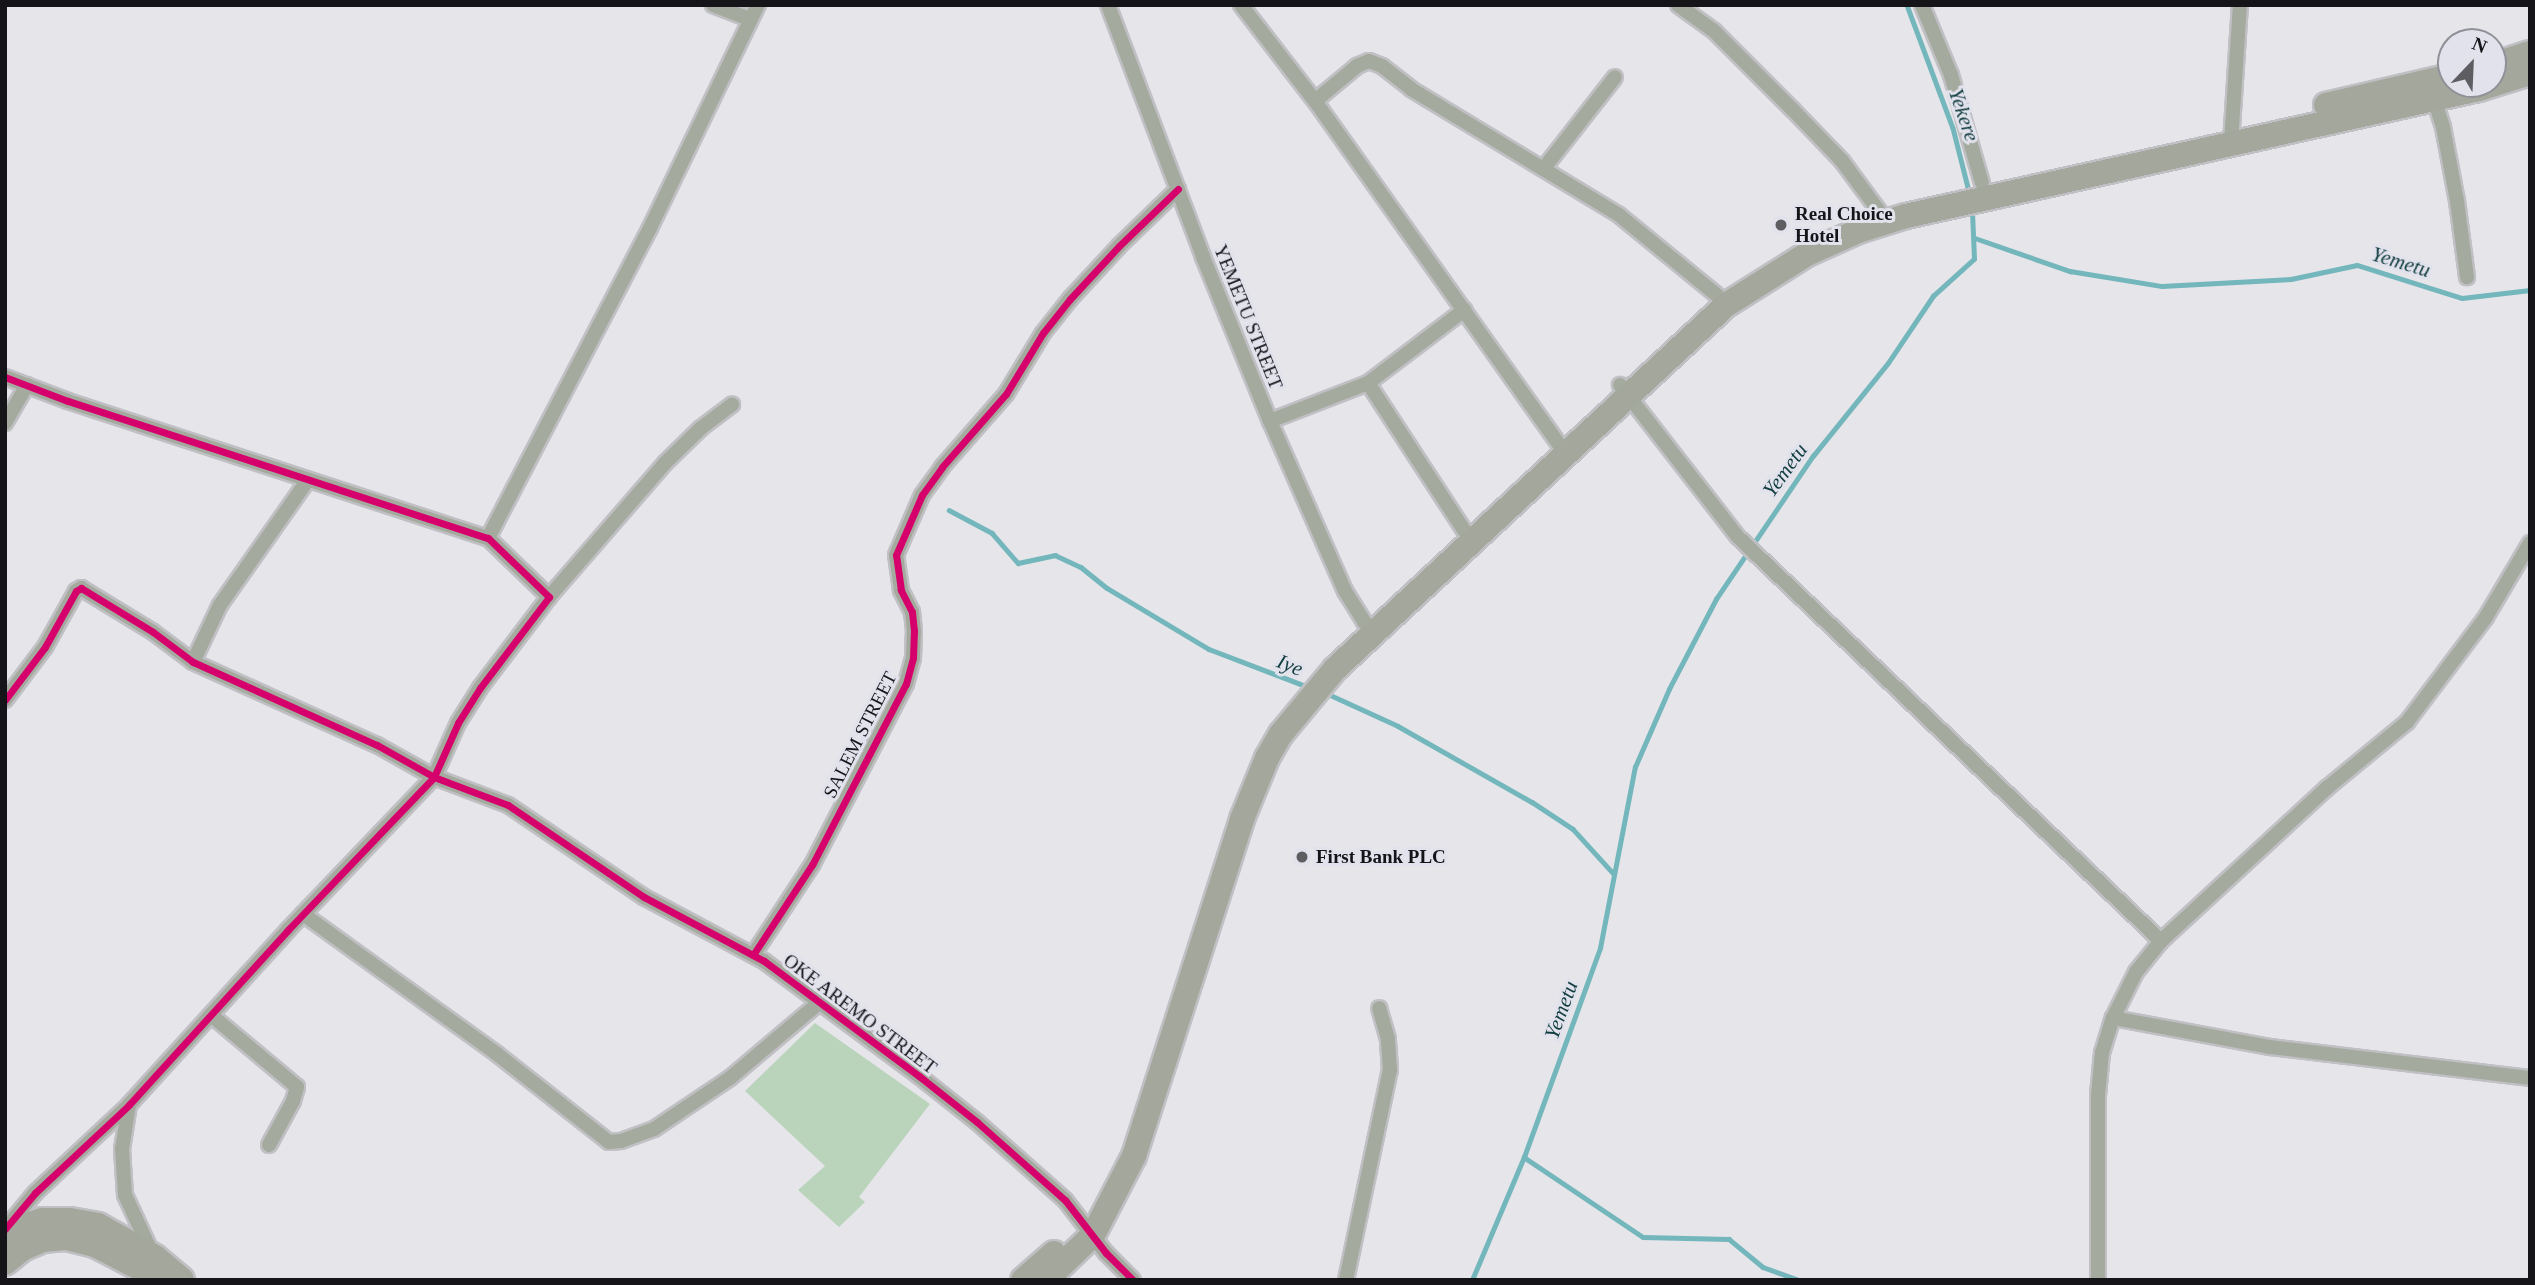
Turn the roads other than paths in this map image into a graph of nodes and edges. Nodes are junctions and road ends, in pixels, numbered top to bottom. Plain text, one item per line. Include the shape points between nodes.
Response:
1 (713, 5) edge
2 (758, 5) edge
3 (1108, 5) edge
4 (1241, 5) edge
5 (1678, 5) edge
6 (1922, 5) edge
7 (2240, 5) edge
8 (750, 19) junction
9 (2530, 53) edge
10 (2507, 60) edge
11 (2530, 73) edge
12 (2507, 76) edge
13 (1615, 77) dead end
14 (2437, 86) edge
15 (2440, 98) edge
16 (1315, 101) junction
17 (2232, 135) junction
18 (1544, 168) junction
19 (1178, 189) junction
20 (1971, 191) junction
21 (1879, 211) junction
22 (2467, 277) dead end
23 (1718, 296) junction
24 (1464, 310) junction
25 (5, 377) edge
26 (1368, 383) junction
27 (27, 385) junction
28 (1624, 390) junction
29 (732, 405) dead end
30 (1270, 421) junction
31 (5, 423) edge
32 (1558, 443) junction
33 (307, 481) junction
34 (1464, 530) junction
35 (488, 538) junction
36 (2530, 543) edge
37 (549, 597) junction
38 (1369, 627) junction
39 (193, 662) junction
40 (5, 700) edge
41 (434, 777) junction
42 (303, 914) junction
43 (2161, 941) junction
44 (753, 955) junction
45 (820, 1002) junction
46 (1379, 1008) dead end
47 (211, 1015) junction
48 (2113, 1018) junction
49 (2530, 1078) edge
50 (129, 1105) junction
51 (269, 1145) dead end
52 (1088, 1228) junction
53 (5, 1229) edge
54 (5, 1237) edge
55 (5, 1263) edge
56 (156, 1268) edge
57 (182, 1280) edge
58 (1023, 1280) edge
59 (1046, 1280) edge
60 (1133, 1280) edge
61 (1346, 1280) edge
62 (2098, 1280) edge

1 - 8 street
2 - 8 street
3 - 19 street, YEMETU STREET
4 - 16 street
5 - 21 street via 1714,31 1842,161
6 - 20 street via 1951,75
7 - 17 street
8 - 35 street via 650,228
9 - 10 highway
11 - 12 highway
13 - 18 street
14 - 17 highway
15 - 22 street
16 - 18 street via 1369,61
16 - 24 street
17 - 20 highway
18 - 23 street via 1619,215
19 - 30 street, YEMETU STREET
19 - 44 street, SALEM STREET via 1070,299 1006,394 922,495 896,555 914,631 906,684 812,864
20 - 21 highway
20 - 28 highway via 1858,232 1775,271 1726,305
21 - 23 highway via 1824,231 1776,256
23 - 28 highway
24 - 26 street
24 - 32 street
25 - 27 street
26 - 30 street
26 - 34 street
27 - 31 street
27 - 33 street
28 - 32 highway
28 - 38 highway
28 - 43 street via 1738,537
29 - 37 street via 665,463
30 - 38 street, YEMETU STREET via 1345,591
32 - 34 highway
33 - 35 street
33 - 39 street via 220,605
34 - 38 highway
35 - 37 street
36 - 43 street via 2486,617 2407,722 2326,788
37 - 41 street via 480,688
38 - 52 highway via 1298,709 1267,758 1242,819 1134,1156
39 - 40 street, OKE AREMO STREET via 81,588
39 - 41 street, OKE AREMO STREET via 365,740
41 - 42 street
41 - 44 street, OKE AREMO STREET via 508,805 644,897
42 - 45 street via 497,1054 609,1142 654,1129 730,1078
42 - 47 street
43 - 48 street via 2136,972
44 - 45 street, OKE AREMO STREET
45 - 52 street, OKE AREMO STREET via 977,1122 1065,1200
46 - 61 street via 1390,1070
47 - 50 street
47 - 51 street via 297,1087
48 - 49 street via 2270,1047
48 - 62 street via 2102,1053 2098,1095
50 - 53 street via 35,1193
50 - 56 street via 122,1149 125,1195
52 - 58 highway
52 - 59 highway
52 - 60 street, OKE AREMO STREET
54 - 56 highway via 42,1220 98,1225
55 - 56 highway via 43,1240 67,1238
56 - 57 highway

